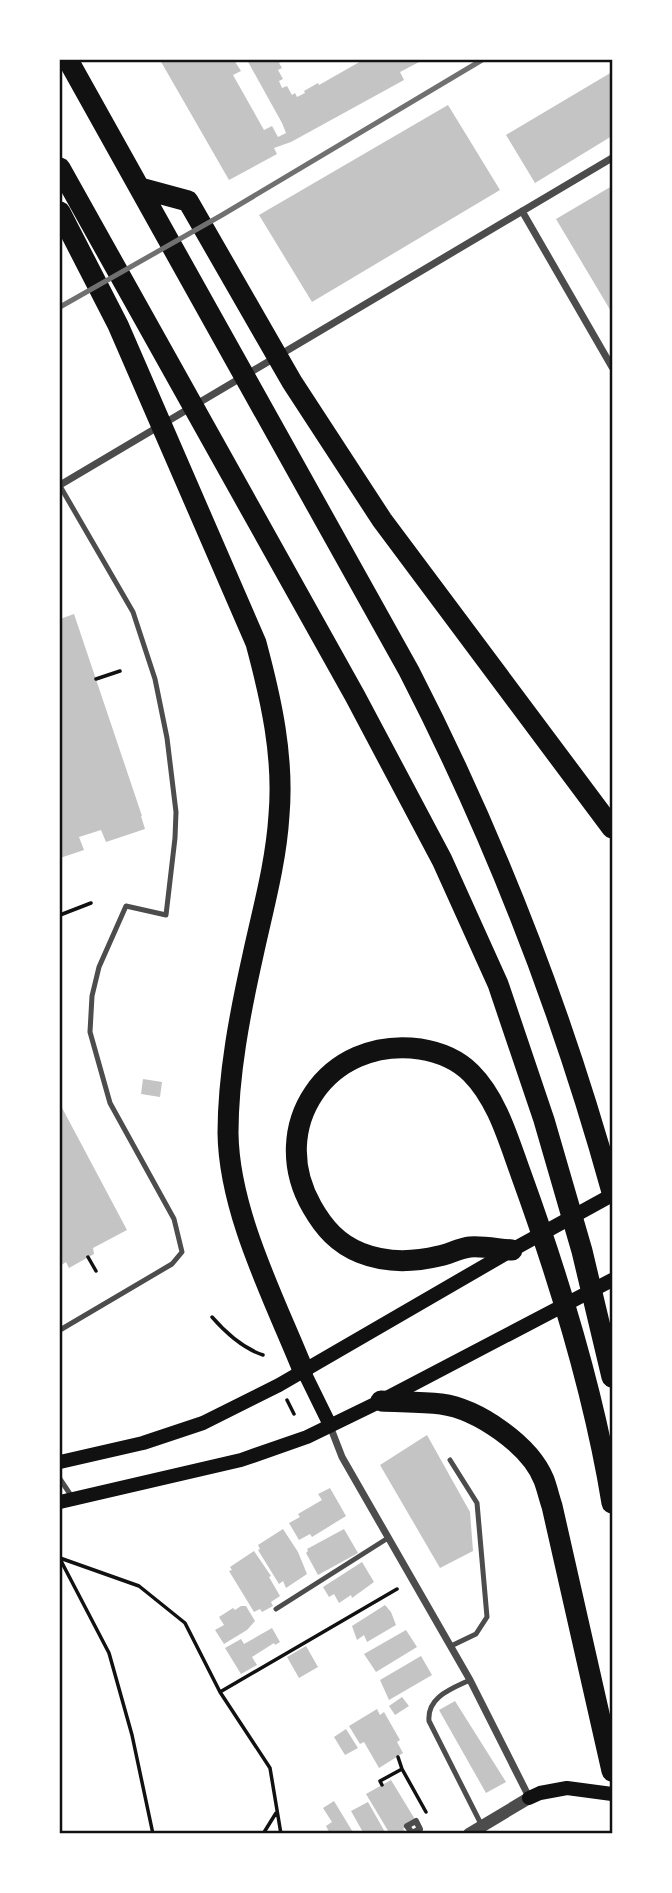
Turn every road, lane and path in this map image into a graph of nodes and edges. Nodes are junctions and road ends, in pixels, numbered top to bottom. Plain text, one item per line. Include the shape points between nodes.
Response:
1 (68, 60) edge
2 (612, 158) edge
3 (60, 168) edge
4 (140, 188) junction
5 (522, 211) junction
6 (60, 212) edge
7 (612, 367) edge
8 (60, 485) edge
9 (120, 671) dead end
10 (96, 679) dead end
11 (612, 828) edge
12 (92, 902) dead end
13 (60, 915) edge
14 (612, 1194) edge
15 (512, 1250) junction
16 (88, 1257) dead end
17 (96, 1271) dead end
18 (612, 1280) edge
19 (212, 1317) dead end
20 (60, 1329) edge
21 (263, 1355) dead end
22 (303, 1370) junction
23 (612, 1373) edge
24 (284, 1394) dead end
25 (381, 1401) junction
26 (294, 1414) dead end
27 (330, 1425) junction
28 (450, 1460) dead end
29 (60, 1462) edge
30 (60, 1479) edge
31 (66, 1501) edge
32 (612, 1503) edge
33 (388, 1538) junction
34 (60, 1558) edge
35 (397, 1589) dead end
36 (276, 1609) dead end
37 (452, 1646) junction
38 (470, 1680) junction
39 (220, 1692) junction
40 (397, 1757) dead end
41 (402, 1769) junction
42 (612, 1771) edge
43 (382, 1785) dead end
44 (612, 1794) edge
45 (529, 1798) junction
46 (276, 1813) junction
47 (429, 1817) dead end
48 (482, 1826) junction
49 (153, 1833) edge
50 (263, 1833) edge
51 (281, 1833) edge
52 (469, 1833) edge

1 - 4 highway
2 - 5 street
3 - 23 highway via 442,860 498,984 544,1120
4 - 11 highway via 188,201 292,382 383,520
4 - 14 highway via 415,683 476,809 529,935 585,1095
5 - 7 street
5 - 8 street
6 - 22 highway via 118,325 256,643 269,691 278,744 280,813 235,1056 228,1136 248,1233
8 - 20 lane via 133,612 155,679 167,738 176,838 166,915 126,906 99,967 90,1032 110,1103 174,1219 182,1252 172,1264
9 - 10 path
12 - 13 path
14 - 15 main road
15 - 22 main road
15 - 32 highway via 469,1247 396,1261 362,1253 324,1228 303,1186 295,1143 302,1113 315,1089 332,1071 383,1048 433,1052 471,1073 493,1104 533,1208 586,1380
16 - 17 path
18 - 25 main road
19 - 21 path via 220,1328
22 - 27 main road
22 - 29 main road via 203,1423 143,1443
24 - 26 path
25 - 27 main road
25 - 42 highway via 443,1405 477,1415 519,1446 543,1477
27 - 31 main road via 241,1460
27 - 33 street via 342,1457
28 - 37 lane via 477,1503 487,1617 476,1634
30 - 31 lane
33 - 36 lane
33 - 37 street
34 - 39 path via 139,1586 186,1623
34 - 49 path via 109,1653
35 - 39 path
37 - 38 street
38 - 45 street
38 - 48 lane via 432,1702 428,1711
39 - 46 path via 270,1768
40 - 41 path
41 - 43 path via 380,1781
41 - 47 path
44 - 45 main road via 567,1788
45 - 48 street
46 - 50 path
46 - 51 path
48 - 52 street

